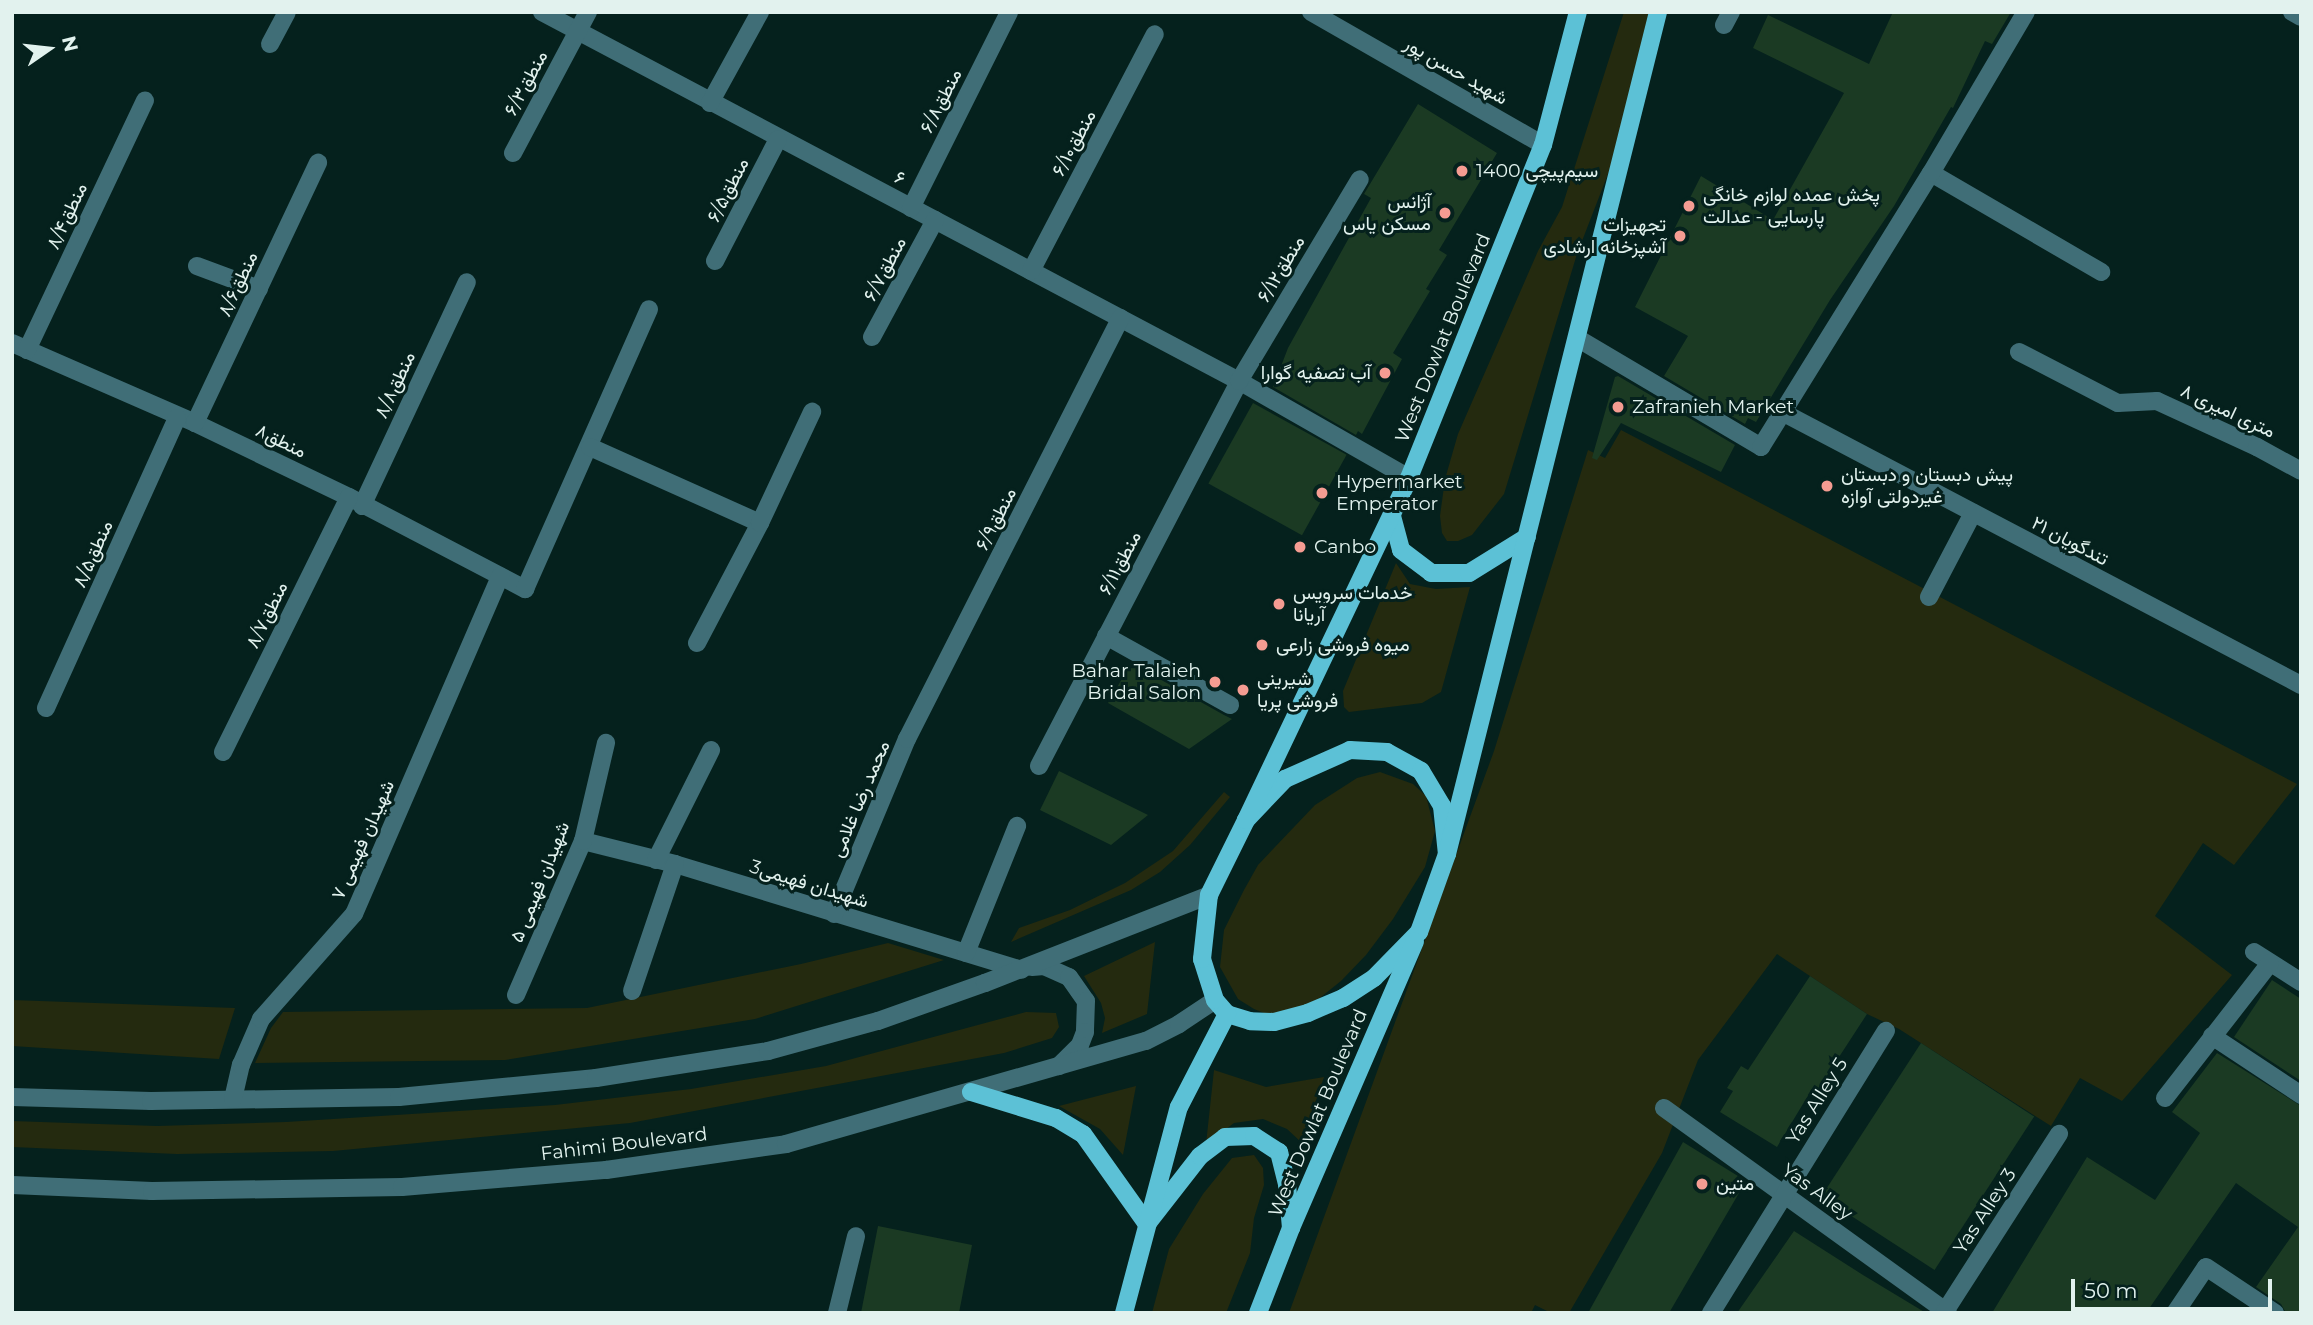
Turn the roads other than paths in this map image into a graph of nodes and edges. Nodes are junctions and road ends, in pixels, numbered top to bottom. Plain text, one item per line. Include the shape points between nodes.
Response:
1 (287, 12) edge
2 (542, 12) edge
3 (588, 12) edge
4 (761, 12) edge
5 (1009, 12) edge
6 (1311, 12) edge
7 (1578, 12) edge
8 (1658, 12) edge
9 (2026, 12) edge
10 (2292, 12) edge
11 (2301, 17) edge
12 (577, 33) junction
13 (1155, 34) dead end
14 (270, 44) dead end
15 (145, 100) dead end
16 (710, 103) junction
17 (778, 139) junction
18 (1543, 145) junction
19 (513, 153) dead end
20 (318, 163) dead end
21 (1931, 173) junction
22 (1360, 179) dead end
23 (911, 208) junction
24 (934, 220) junction
25 (715, 261) dead end
26 (197, 266) dead end
27 (1031, 271) junction
28 (2101, 272) dead end
29 (467, 282) dead end
30 (259, 289) junction
31 (649, 309) dead end
32 (1121, 318) junction
33 (872, 337) dead end
34 (1577, 338) junction
35 (16, 345) edge
36 (2020, 352) dead end
37 (1239, 381) junction
38 (812, 412) dead end
39 (1784, 412) junction
40 (186, 420) junction
41 (590, 447) junction
42 (2301, 471) edge
43 (1409, 478) junction
44 (355, 502) junction
45 (1973, 513) junction
46 (1392, 516) junction
47 (760, 523) junction
48 (1527, 537) junction
49 (500, 576) junction
50 (1929, 597) dead end
51 (1106, 636) junction
52 (697, 643) dead end
53 (2301, 685) edge
54 (1230, 705) dead end
55 (46, 708) dead end
56 (908, 739) joint
57 (606, 743) dead end
58 (711, 750) dead end
59 (222, 752) dead end
60 (1039, 766) dead end
61 (1247, 820) junction
62 (1017, 826) dead end
63 (583, 841) junction
64 (1447, 854) junction
65 (656, 860) junction
66 (675, 864) junction
67 (1209, 895) junction
68 (834, 914) junction
69 (1419, 932) junction
70 (2254, 952) dead end
71 (966, 953) junction
72 (2270, 963) junction
73 (1025, 968) junction
74 (2301, 982) edge
75 (632, 991) dead end
76 (516, 995) dead end
77 (1214, 1000) junction
78 (1227, 1014) junction
79 (1885, 1031) dead end
80 (2212, 1036) junction
81 (1056, 1068) junction
82 (971, 1093) junction
83 (2301, 1096) edge
84 (12, 1097) edge
85 (2165, 1098) dead end
86 (233, 1099) junction
87 (1664, 1108) dead end
88 (2059, 1134) dead end
89 (12, 1185) edge
90 (1784, 1194) junction
91 (1147, 1224) junction
92 (1291, 1228) junction
93 (856, 1236) dead end
94 (1946, 1312) edge
95 (837, 1313) edge
96 (1124, 1313) edge
97 (1258, 1313) edge
98 (1711, 1313) edge
99 (2175, 1313) edge
100 (2275, 1313) edge

1 - 14 street
2 - 12 street, ۶
3 - 12 street, منطق۶/۳
4 - 16 street
5 - 23 street, منطق۶/۸
6 - 18 street, شهید حسن پور
7 - 18 main road, West Dowlat Boulevard
8 - 34 main road
9 - 21 street
10 - 11 street
12 - 16 street, ۶
12 - 19 street, منطق۶/۳
13 - 27 street, منطق۶/۱۰
15 - 35 street, منطق۸/۴
16 - 17 street, ۶
17 - 23 street, ۶
17 - 25 street, منطق۶/۵
18 - 43 main road, West Dowlat Boulevard
20 - 30 street, منطق۸/۶
21 - 28 street
21 - 39 street
22 - 37 street, منطق۶/۱۲
23 - 24 street, ۶
24 - 27 street, ۶
24 - 33 street, منطق۶/۷
26 - 30 street
27 - 32 street, ۶
29 - 44 street, منطق۸/۸
30 - 40 street, منطق۸/۶
31 - 41 street
32 - 37 street, ۶
32 - 56 street, منطق۶/۹
34 - 39 street via 1761,447
34 - 48 main road
35 - 40 street, منطق۸
36 - 42 street, ۸ متری امیری via 2118,403 2157,401
37 - 43 street, ۶
37 - 51 street, منطق۶/۱۱
38 - 47 street
39 - 45 street, ۲۱ تندگویان
40 - 44 street, منطق۸
40 - 55 street, منطق۸/۵
41 - 47 street
41 - 49 street, منطق۸ via 525,589
43 - 46 main road, West Dowlat Boulevard
44 - 49 street, منطق۸
44 - 59 street, منطق۸/۷
45 - 50 street
45 - 53 street, ۲۱ تندگویان
46 - 48 main road via 1401,550 1431,573 1469,573
46 - 61 main road, West Dowlat Boulevard
47 - 52 street
48 - 64 main road
49 - 86 street, شهیدان فهیمی ۷ via 354,914 261,1019 241,1065
51 - 54 street
51 - 60 street, منطق۶/۱۱
56 - 68 street, محمد رضا غلامی
57 - 63 street, شهیدان فهیمی ۵
58 - 65 street
61 - 64 main road via 1285,779 1310,766 1350,750 1387,752 1421,771 1441,807
61 - 67 main road
62 - 71 street
63 - 65 street, 3شهیدان فهیمی
63 - 76 street, شهیدان فهیمی ۵
64 - 69 main road, West Dowlat Boulevard
65 - 66 street, 3شهیدان فهیمی
66 - 68 street, 3شهیدان فهیمی
66 - 75 street
67 - 73 street
67 - 77 main road via 1202,959
68 - 71 street, 3شهیدان فهیمی
69 - 78 main road via 1374,978 1320,1008 1274,1022
69 - 92 main road, West Dowlat Boulevard
70 - 72 street
71 - 73 street, 3شهیدان فهیمی
72 - 74 street
72 - 80 street
73 - 81 street, 3شهیدان فهیمی via 1044,966 1069,976 1086,1001 1080,1045
73 - 86 street via 878,1021 768,1051 596,1078 399,1097
77 - 78 main road
77 - 81 street, Fahimi Boulevard via 1146,1041
78 - 91 main road via 1179,1107
79 - 90 street, Yas Alley 5
80 - 83 street
80 - 85 street
81 - 82 street, Fahimi Boulevard
82 - 89 street, Fahimi Boulevard via 786,1144 606,1170 402,1187 152,1191
82 - 91 main road via 1056,1118 1083,1134
84 - 86 street
87 - 90 street, Yas Alley
88 - 94 street, Yas Alley 3
90 - 94 street, Yas Alley
90 - 98 street, Yas Alley 5
91 - 92 main road via 1199,1156 1225,1137 1254,1136 1279,1152
91 - 96 main road
92 - 97 main road, West Dowlat Boulevard
93 - 95 street
99 - 100 street via 2206,1268

